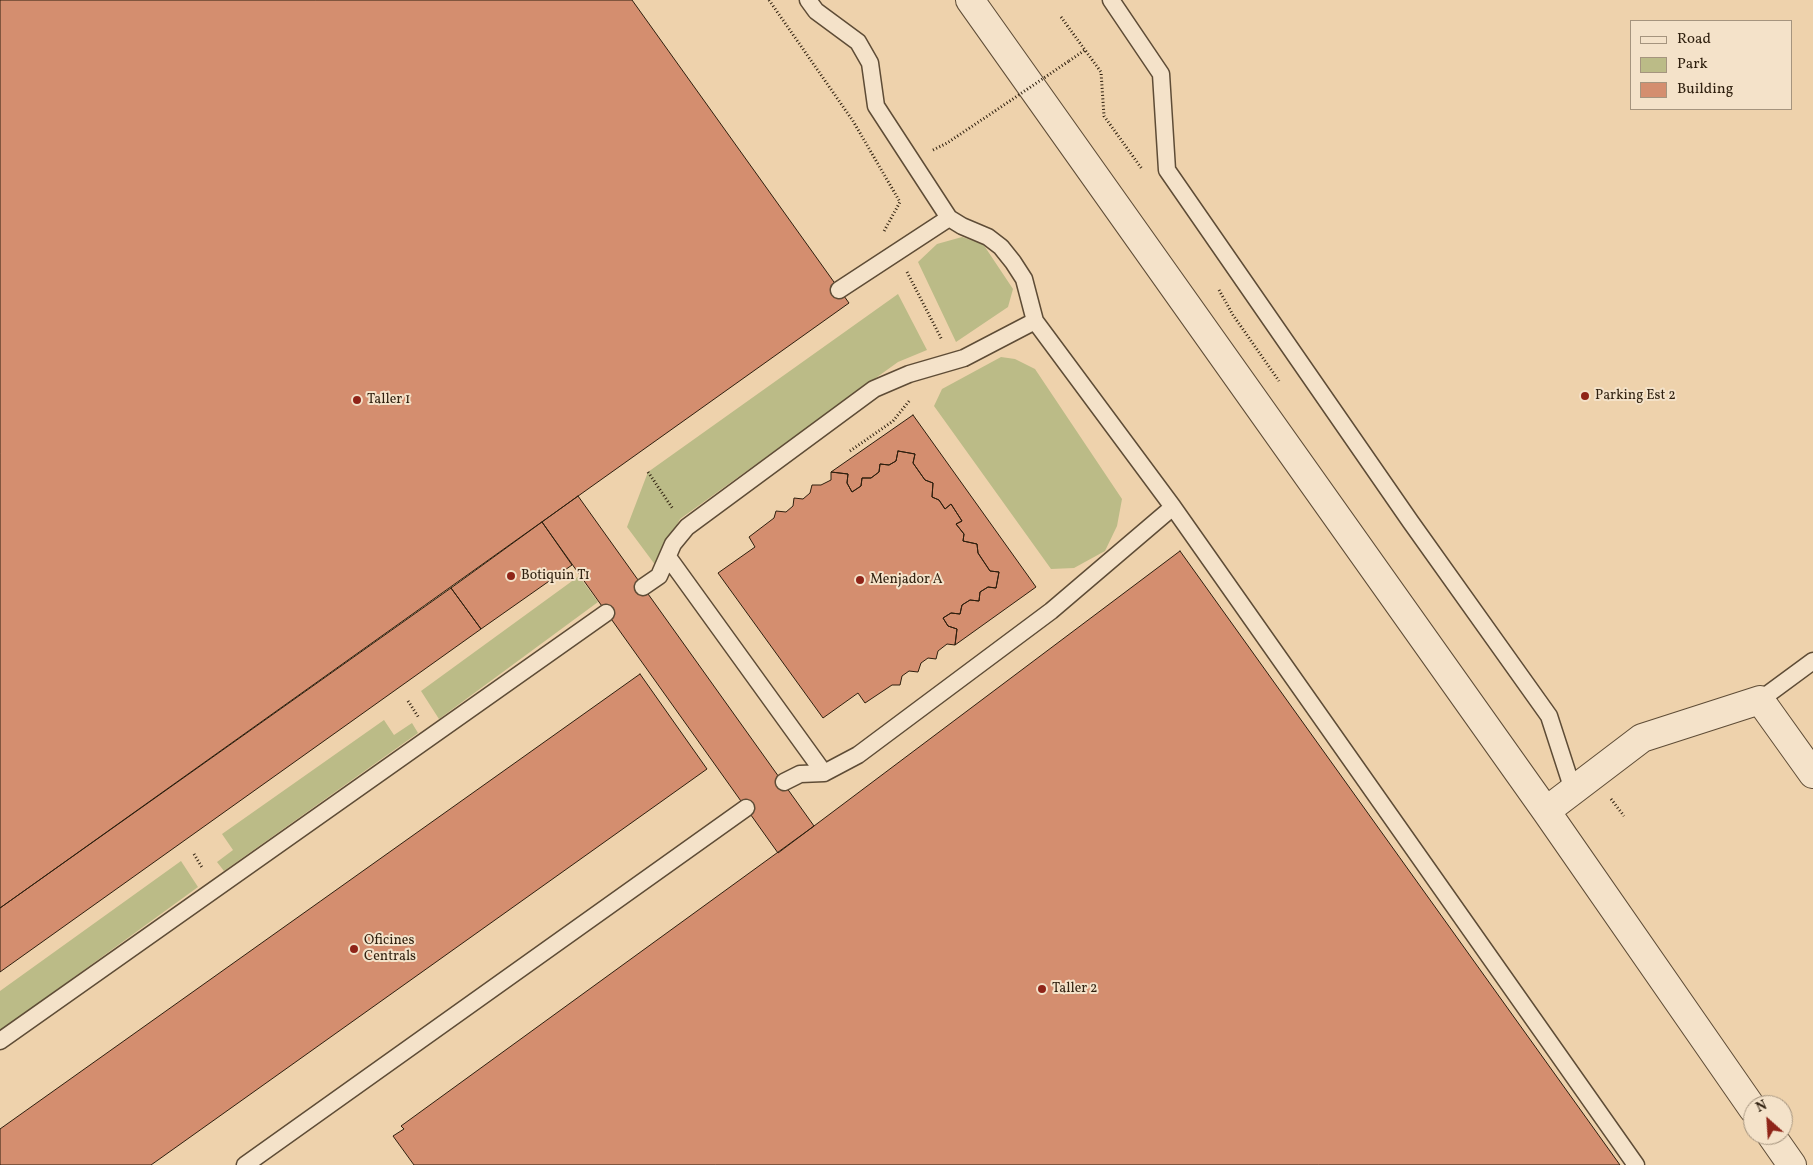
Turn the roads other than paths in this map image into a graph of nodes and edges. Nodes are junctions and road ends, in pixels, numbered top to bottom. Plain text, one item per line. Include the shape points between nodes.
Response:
1 (808, 0) edge
2 (970, 0) edge
3 (1111, 0) edge
4 (949, 218) junction
5 (839, 290) dead end
6 (1035, 321) junction
7 (1173, 506) junction
8 (668, 557) junction
9 (644, 587) dead end
10 (606, 613) dead end
11 (1813, 661) edge
12 (1760, 700) junction
13 (824, 773) junction
14 (1813, 774) edge
15 (784, 782) dead end
16 (1573, 790) junction
17 (746, 808) dead end
18 (1546, 811) junction
19 (0, 1041) edge
20 (1743, 1095) edge
21 (1778, 1145) edge
22 (245, 1165) edge
23 (1636, 1165) edge
24 (1792, 1165) edge

1 - 4 lane via 816,11 858,42 870,63 876,106
2 - 18 street
3 - 16 lane via 1161,74 1166,170 1549,716
4 - 5 lane
4 - 6 lane via 1001,247 1024,279
6 - 7 lane
6 - 8 lane via 964,358 909,374 874,389 687,527 673,544
7 - 13 lane via 1051,611 858,755
7 - 23 lane
8 - 9 lane via 659,576
8 - 13 lane
10 - 19 lane
11 - 12 lane
12 - 14 street
12 - 16 street via 1642,738
13 - 15 lane via 800,774
16 - 18 street
17 - 22 lane
18 - 20 street
21 - 24 street

